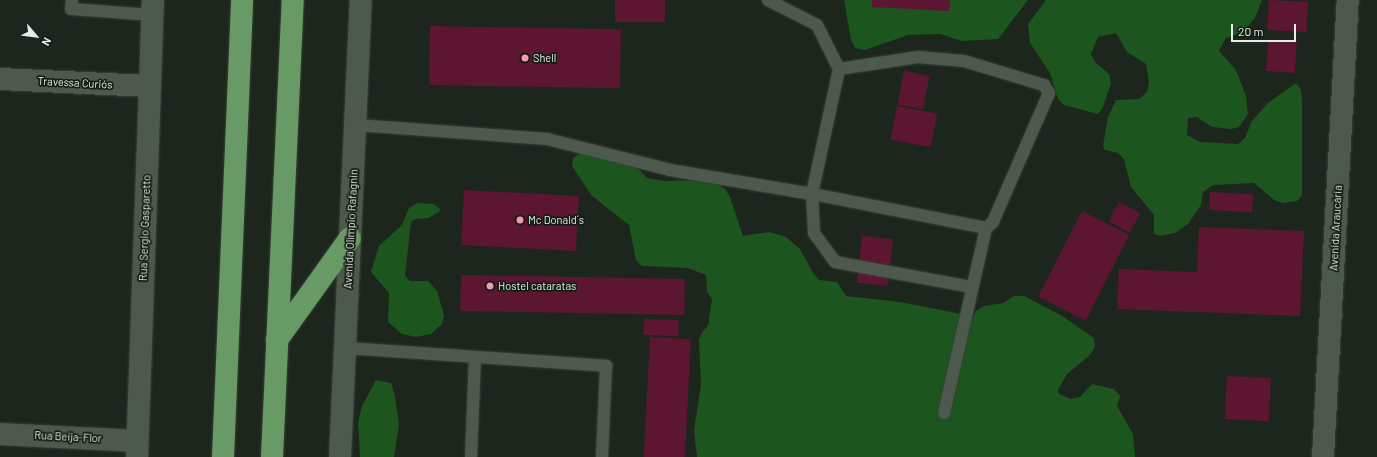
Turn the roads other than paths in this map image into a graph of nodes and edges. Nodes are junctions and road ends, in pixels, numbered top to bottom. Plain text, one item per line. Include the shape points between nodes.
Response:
1 (72, 0) edge
2 (242, 0) edge
3 (293, 0) edge
4 (361, 0) edge
5 (768, 0) edge
6 (1348, 0) edge
7 (153, 7) edge
8 (839, 68) junction
9 (0, 79) edge
10 (150, 86) junction
11 (356, 125) junction
12 (812, 194) junction
13 (986, 228) junction
14 (350, 238) junction
15 (971, 287) junction
16 (277, 340) junction
17 (345, 348) junction
18 (475, 357) junction
19 (944, 413) dead end
20 (0, 434) edge
21 (137, 449) edge
22 (223, 457) edge
23 (272, 457) edge
24 (340, 457) edge
25 (471, 457) edge
26 (602, 457) edge
27 (1323, 457) edge

1 - 7 lane via 71,10
2 - 22 highway
3 - 16 highway
4 - 11 street, Avenida Olímpio Rafagnin
5 - 8 lane via 817,25
6 - 27 street, Avenida Araucária
7 - 10 street, Rua Sergio Gasparetto
8 - 12 lane
8 - 13 lane via 918,57 964,61 1044,85 1049,93 993,222
9 - 10 street, Travessa Curiós
10 - 21 street, Rua Sergio Gasparetto
11 - 12 lane via 547,139 670,170
11 - 14 street, Avenida Olímpio Rafagnin
12 - 13 lane
12 - 15 lane via 814,233 835,262
13 - 15 lane
14 - 16 highway
14 - 17 street, Avenida Olímpio Rafagnin
15 - 19 lane
16 - 23 highway
17 - 18 lane
17 - 24 street, Avenida Olímpio Rafagnin
18 - 25 lane
18 - 26 lane via 606,366
20 - 21 street, Rua Beija-Flor

